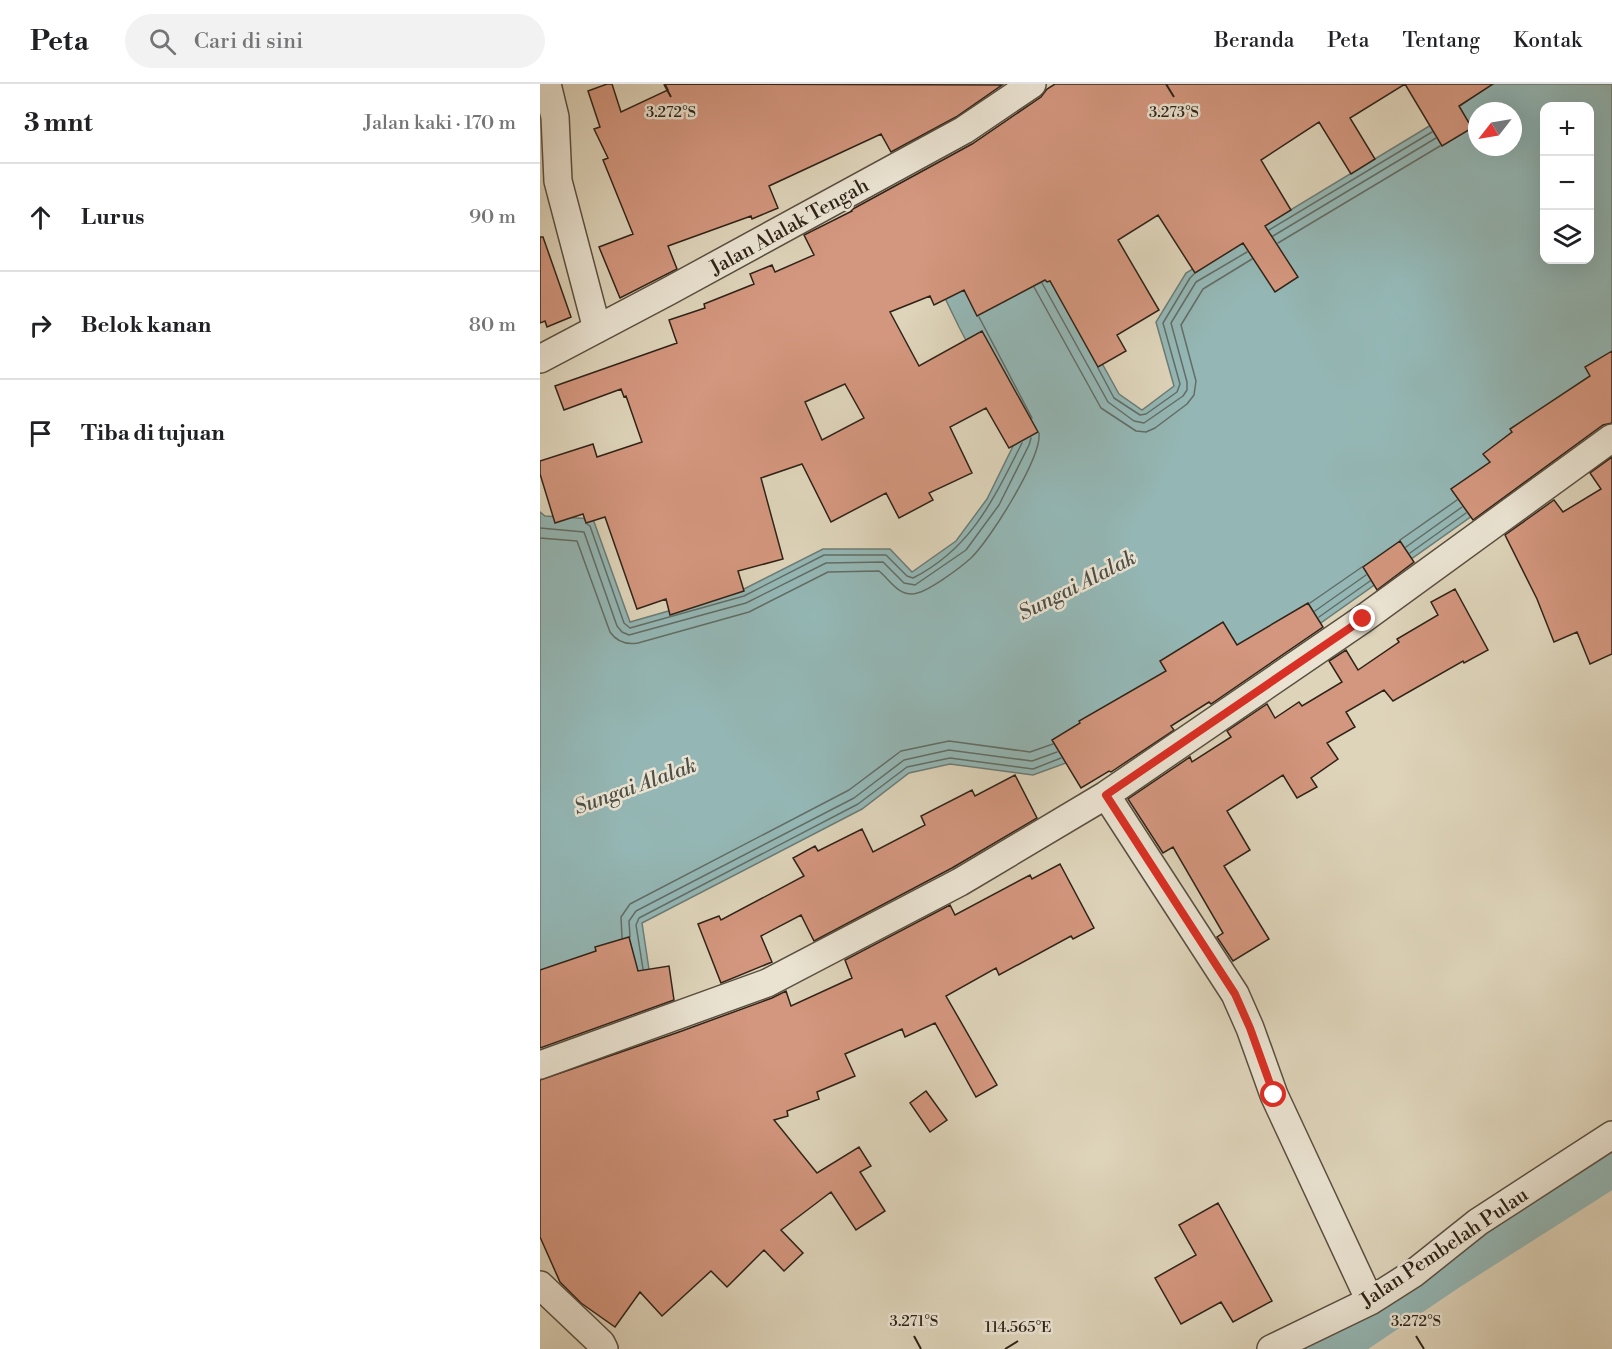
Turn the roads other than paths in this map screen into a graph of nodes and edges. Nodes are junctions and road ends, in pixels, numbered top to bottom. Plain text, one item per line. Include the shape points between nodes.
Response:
1 (547, 84) edge
2 (1032, 84) edge
3 (597, 329) junction
4 (540, 359) edge
5 (1612, 438) edge
6 (1106, 795) junction
7 (540, 1065) edge
8 (1612, 1135) edge
9 (540, 1285) edge
10 (1370, 1301) junction
11 (604, 1349) edge
12 (1271, 1349) edge

1 - 3 street via 555,117 558,181
2 - 3 street, Jalan Alalak Tengah via 964,130
3 - 4 street, Jalan Alalak Tengah
5 - 6 street via 1363,619
6 - 7 street via 960,882 767,983
6 - 10 street via 1235,994 1274,1095
8 - 10 street, Jalan Pembelah Pulau via 1478,1222 1414,1273
9 - 11 street
10 - 12 street, Jalan Pembelah Pulau

